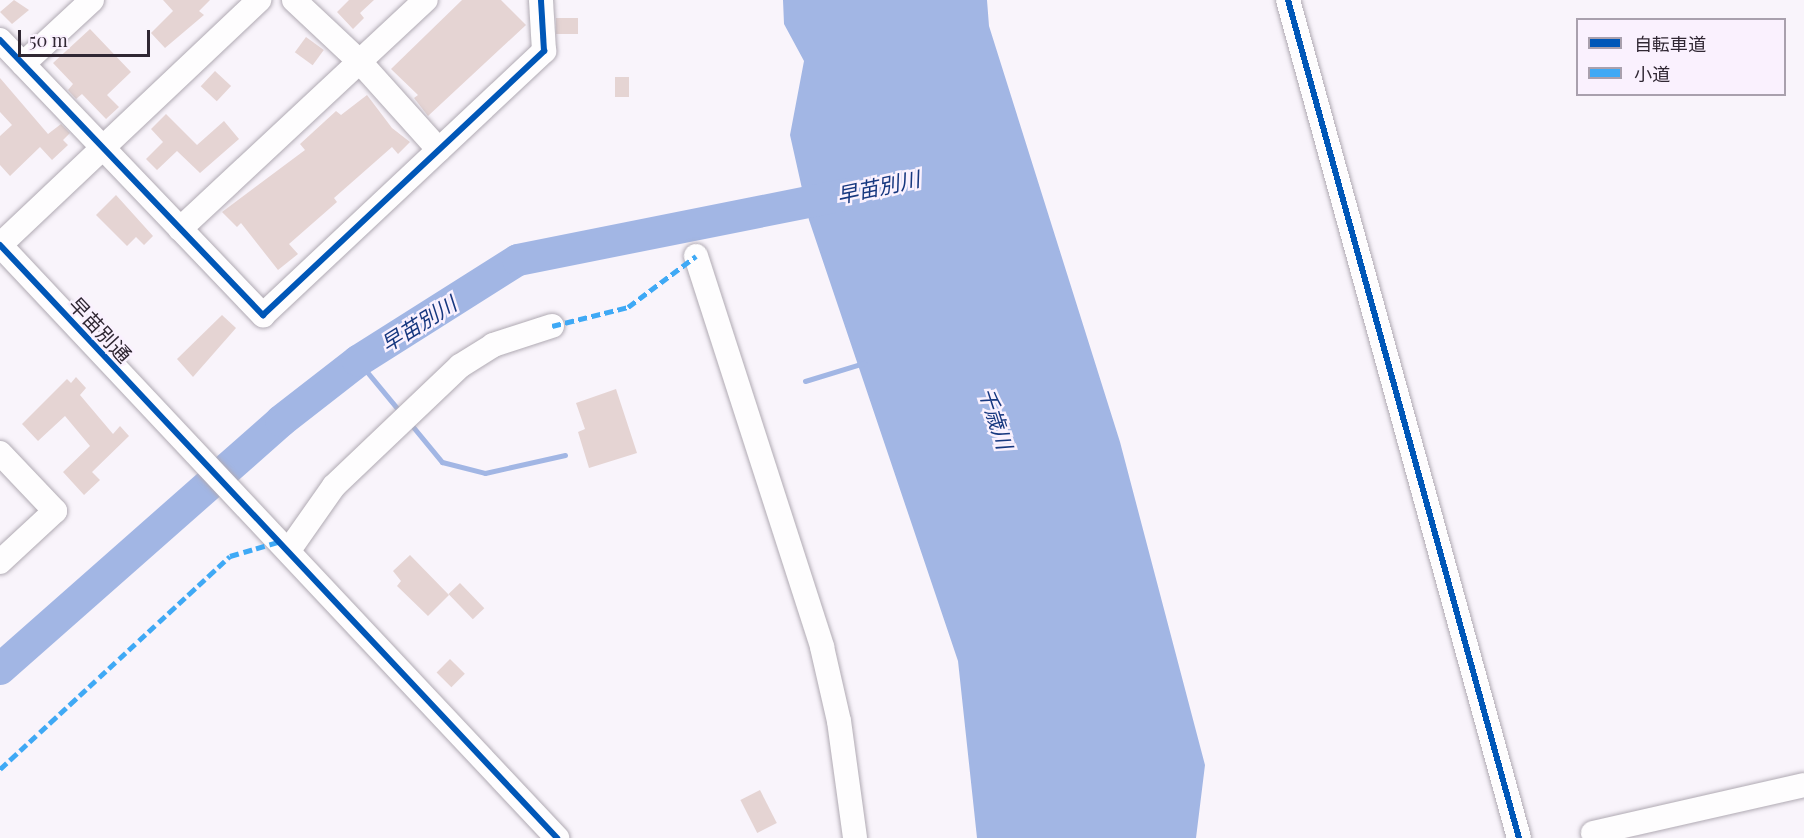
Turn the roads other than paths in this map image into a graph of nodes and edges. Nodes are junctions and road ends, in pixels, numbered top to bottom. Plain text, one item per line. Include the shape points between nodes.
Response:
1 (92, 0) edge
2 (259, 0) edge
3 (294, 0) edge
4 (426, 0) edge
5 (541, 0) edge
6 (1288, 0) edge
7 (0, 40) edge
8 (360, 62) junction
9 (23, 64) junction
10 (103, 148) junction
11 (439, 150) junction
12 (180, 229) junction
13 (0, 245) edge
14 (696, 256) dead end
15 (552, 326) dead end
16 (0, 453) edge
17 (282, 542) junction
18 (0, 562) edge
19 (1804, 785) edge
20 (1593, 833) dead end
21 (557, 838) edge
22 (855, 838) edge
23 (1519, 838) edge

1 - 9 street
2 - 10 street
3 - 8 street
4 - 8 street
5 - 11 street via 544,51
6 - 23 street
7 - 9 street
8 - 11 street
8 - 12 street
9 - 10 street
10 - 12 street
10 - 13 street
11 - 12 street via 263,315
13 - 17 street, 早苗別通
14 - 22 street via 822,647 839,721
15 - 17 street via 493,345 446,380 334,486
16 - 18 street via 55,511
17 - 21 street, 早苗別通
19 - 20 street

